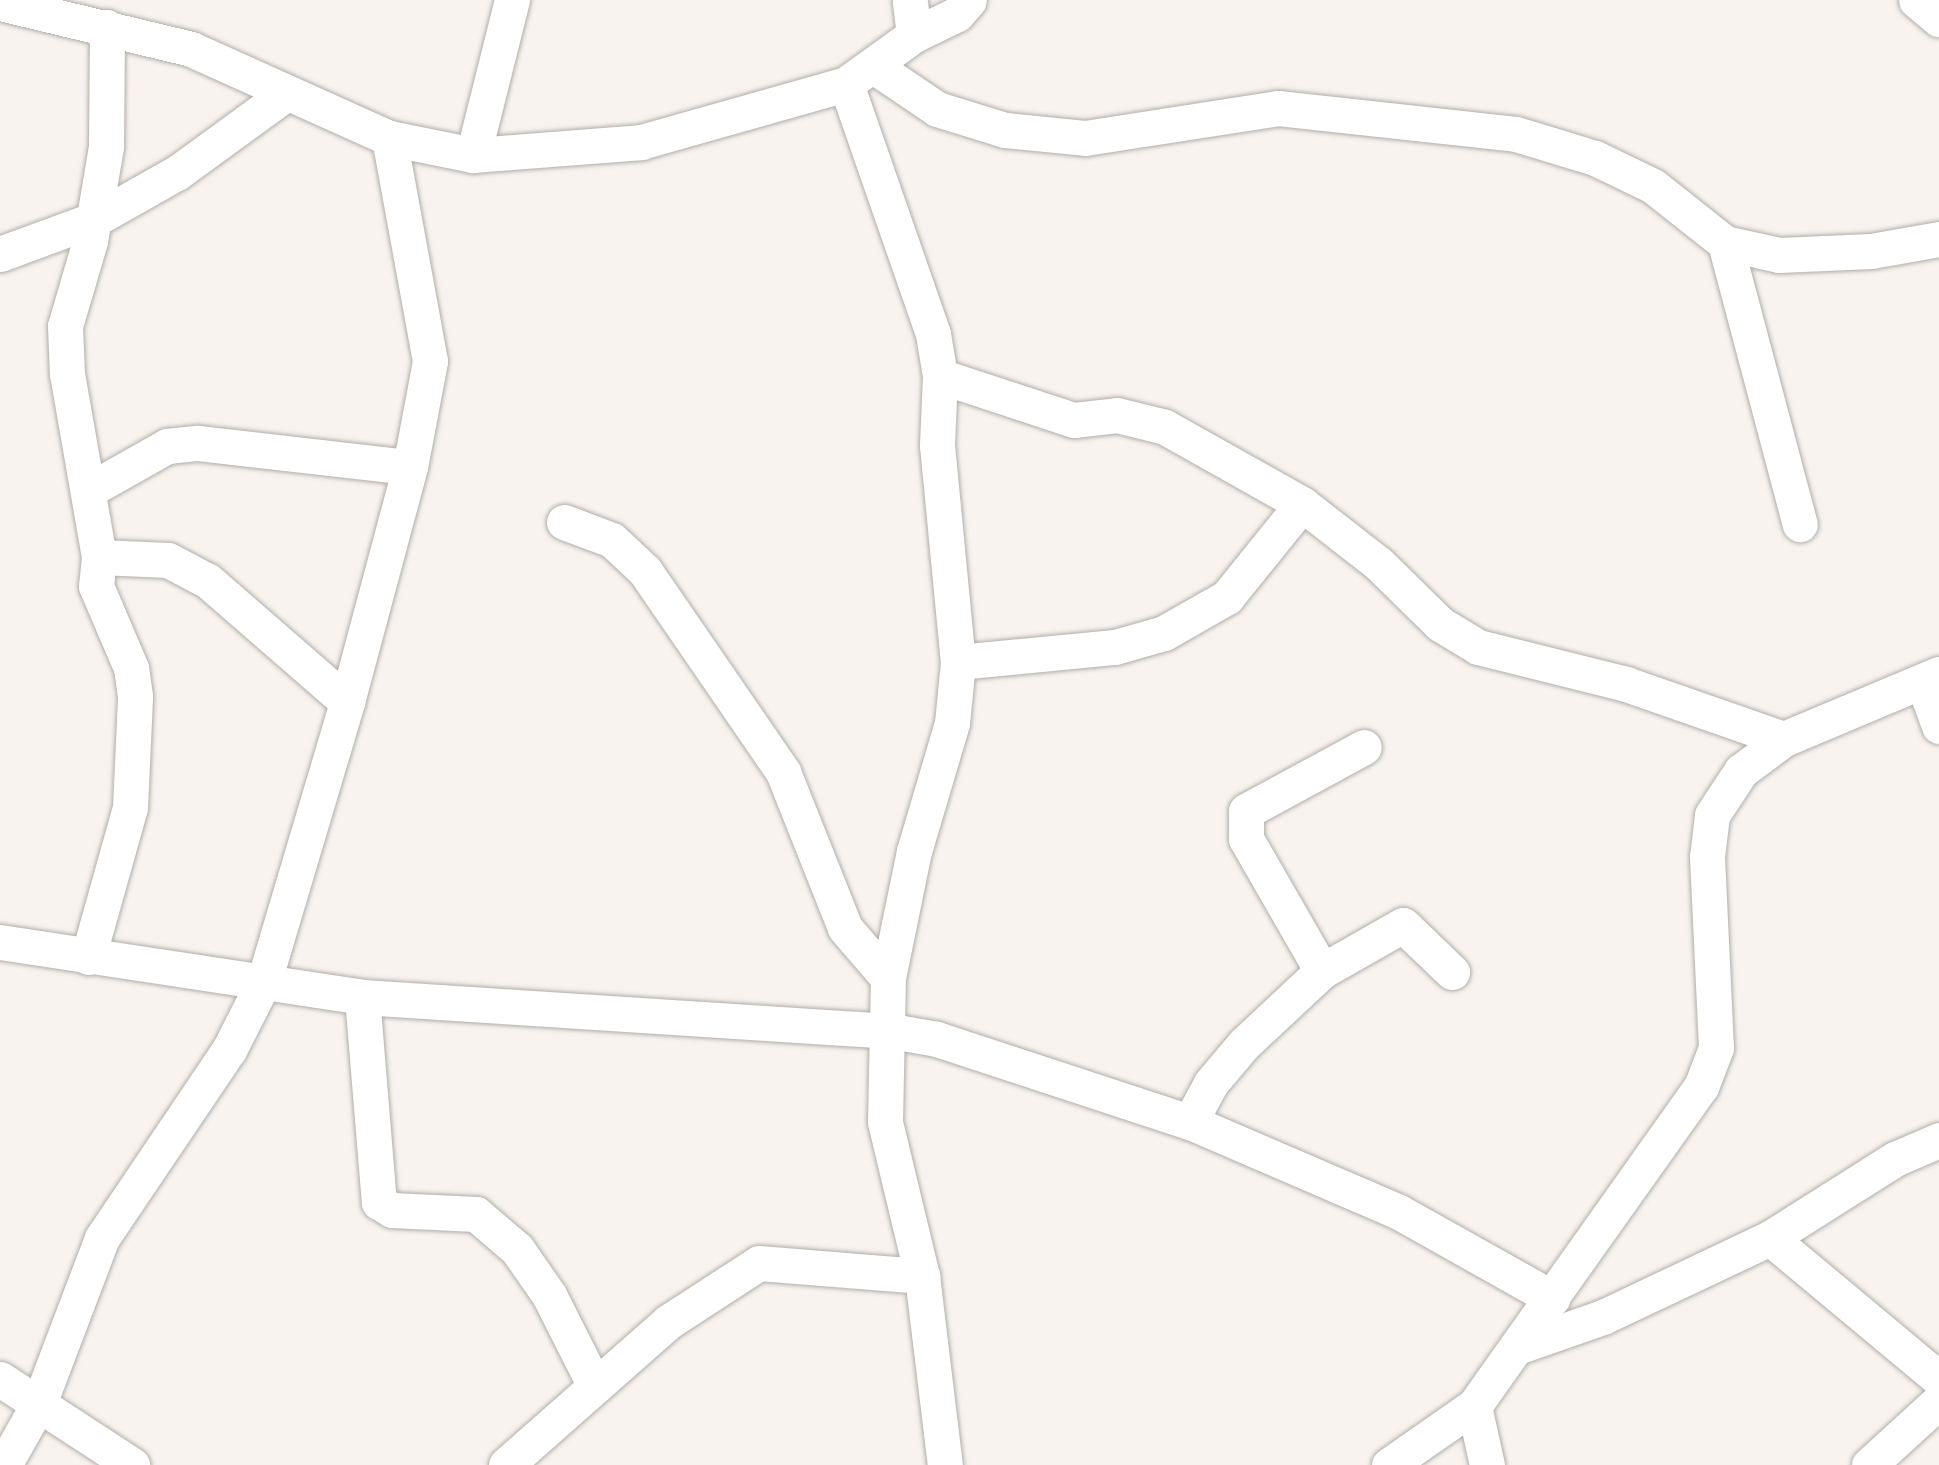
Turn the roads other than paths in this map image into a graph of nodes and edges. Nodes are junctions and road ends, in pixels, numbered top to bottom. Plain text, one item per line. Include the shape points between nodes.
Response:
1 (512, 0) edge
2 (969, 0) edge
3 (1916, 0) edge
4 (0, 3) edge
5 (912, 17) edge
6 (1939, 18) edge
7 (118, 19) edge
8 (860, 76) junction
9 (284, 95) junction
10 (390, 138) junction
11 (473, 155) junction
12 (95, 219) junction
13 (1939, 238) edge
14 (1725, 243) junction
15 (0, 254) edge
16 (940, 376) junction
17 (410, 467) junction
18 (89, 490) junction
19 (1302, 504) junction
20 (564, 522) dead end
21 (1800, 524) dead end
22 (98, 557) junction
23 (958, 662) junction
24 (1931, 678) edge
25 (346, 702) junction
26 (1939, 726) edge
27 (1784, 739) junction
28 (1364, 747) dead end
29 (0, 942) edge
30 (88, 957) junction
31 (1322, 971) junction
32 (1452, 972) dead end
33 (888, 978) junction
34 (264, 981) junction
35 (362, 997) junction
36 (891, 1031) junction
37 (1190, 1122) junction
38 (1939, 1140) edge
39 (1770, 1238) junction
40 (922, 1276) junction
41 (1552, 1298) junction
42 (1517, 1347) junction
43 (0, 1379) edge
44 (1939, 1379) edge
45 (595, 1386) junction
46 (40, 1401) junction
47 (1939, 1401) edge
48 (1474, 1406) junction
49 (4, 1465) edge
50 (132, 1465) edge
51 (506, 1465) edge
52 (945, 1465) edge
53 (1389, 1465) edge
54 (1487, 1465) edge
55 (1869, 1465) edge

1 - 11 street
2 - 5 street via 957,14
3 - 6 street
4 - 7 street
5 - 8 street
7 - 9 street
7 - 12 street
8 - 11 street via 641,142
8 - 14 street via 1006,130 1085,138 1278,108 1516,134 1595,158 1652,186
8 - 16 street
9 - 10 street
9 - 12 street via 178,172
10 - 11 street
10 - 17 street via 430,360
12 - 15 street
12 - 18 street via 65,326 71,416
13 - 14 street via 1871,252 1778,254
14 - 21 street
16 - 19 street via 1074,420 1137,416 1225,456
16 - 23 street via 936,445
17 - 18 street via 198,443 166,446
17 - 25 street
18 - 22 street
19 - 23 street via 1226,598 1164,633 1115,647
19 - 27 street via 1380,564 1440,624 1478,647 1626,684
20 - 33 street via 612,540 646,570 783,772 844,928
22 - 25 street via 168,560 208,581
22 - 30 street via 96,586 131,668 135,696 130,808
23 - 33 street via 952,723 914,850
24 - 26 street
24 - 27 street
25 - 34 street
27 - 41 street via 1741,771 1712,815 1707,858 1719,1007 1716,1048 1701,1087
28 - 31 street via 1255,800 1242,824
29 - 30 street
30 - 34 street
31 - 32 street via 1403,925
31 - 37 street via 1244,1044
33 - 36 street
34 - 35 street
34 - 46 street via 229,1050 102,1238
35 - 36 street
35 - 45 street via 379,1202 392,1210 476,1214 517,1248
36 - 37 street
36 - 40 street via 885,1122
37 - 41 street via 1399,1212
38 - 39 street
39 - 42 street via 1604,1317
39 - 44 street
40 - 45 street via 759,1264 668,1322
40 - 52 street
41 - 42 street
42 - 48 street
43 - 46 street
45 - 51 street
46 - 49 street
46 - 50 street
47 - 55 street
48 - 53 street
48 - 54 street

